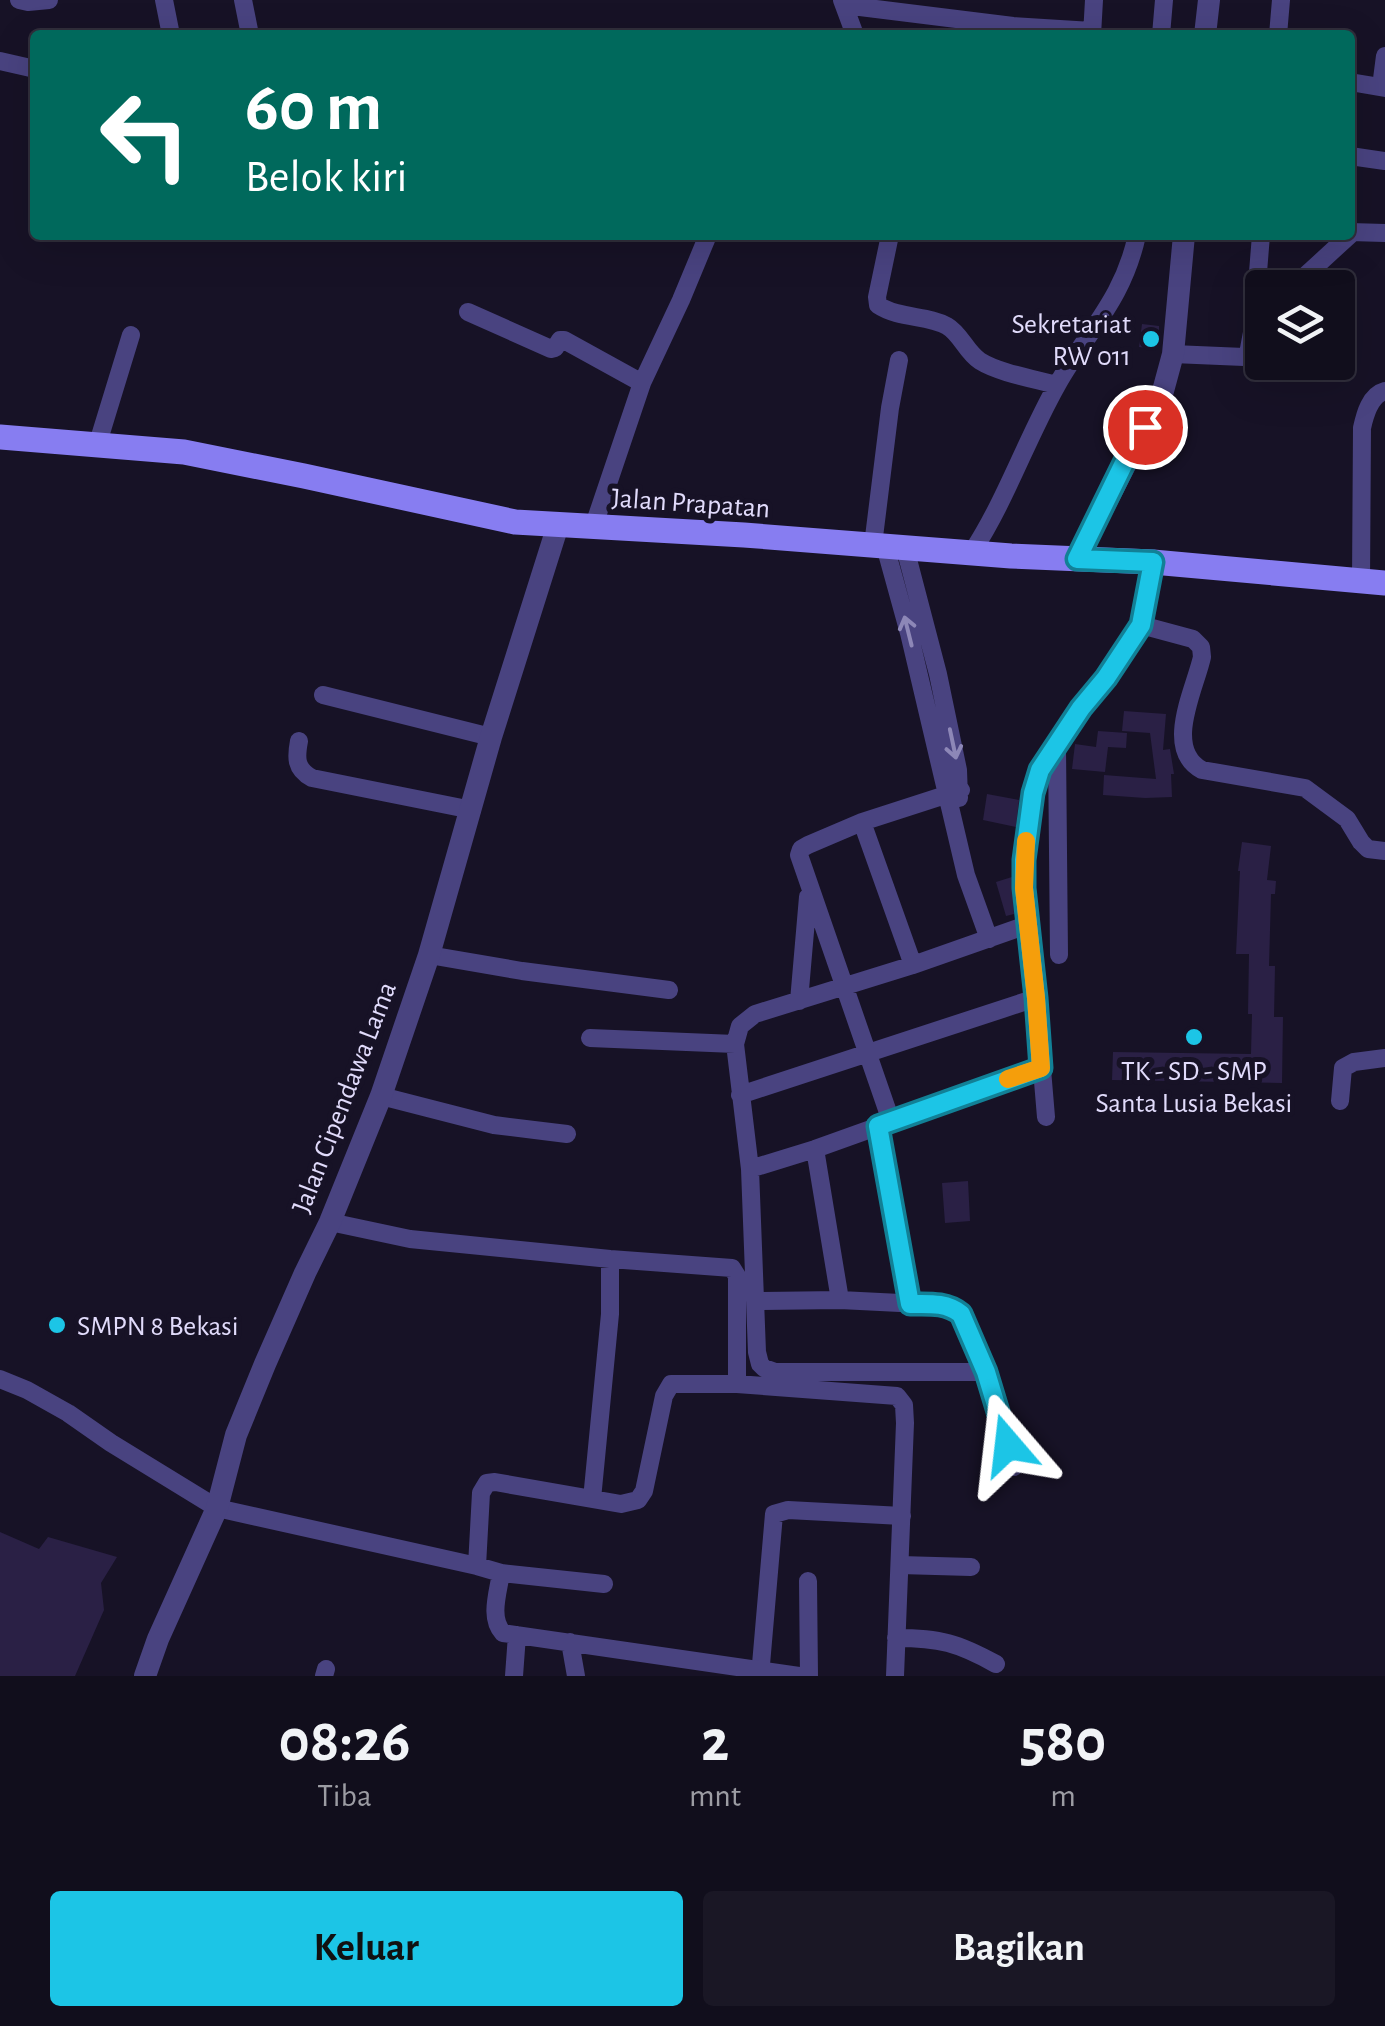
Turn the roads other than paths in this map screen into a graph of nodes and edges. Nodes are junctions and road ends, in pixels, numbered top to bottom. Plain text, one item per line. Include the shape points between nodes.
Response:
1 (18, 0) edge
2 (49, 0) edge
3 (164, 0) edge
4 (243, 0) edge
5 (1094, 0) edge
6 (1164, 0) edge
7 (1208, 0) edge
8 (1281, 0) edge
9 (843, 2) edge
10 (170, 30) edge
11 (249, 30) edge
12 (853, 30) edge
13 (1058, 30) edge
14 (1092, 30) edge
15 (1161, 30) edge
16 (1205, 30) edge
17 (1278, 30) edge
18 (1385, 56) edge
19 (0, 61) edge
20 (30, 69) edge
21 (1355, 83) edge
22 (1383, 87) edge
23 (1355, 157) edge
24 (1385, 161) edge
25 (1355, 232) edge
26 (1385, 233) edge
27 (706, 240) edge
28 (889, 240) edge
29 (1136, 240) edge
30 (1184, 240) edge
31 (1261, 240) edge
32 (1343, 240) edge
33 (1260, 270) edge
34 (1311, 270) edge
35 (468, 312) dead end
36 (131, 335) dead end
37 (1173, 354) junction
38 (1245, 356) edge
39 (899, 360) dead end
40 (642, 382) junction
41 (1057, 385) junction
42 (1385, 391) edge
43 (0, 438) edge
44 (97, 446) junction
45 (558, 525) junction
46 (594, 526) junction
47 (888, 546) junction
48 (972, 552) junction
49 (1077, 559) junction
50 (1153, 562) junction
51 (1373, 582) edge
52 (1141, 625) junction
53 (323, 695) dead end
54 (491, 737) junction
55 (299, 741) dead end
56 (1058, 746) junction
57 (954, 792) junction
58 (472, 810) junction
59 (862, 822) junction
60 (1384, 857) edge
61 (809, 887) junction
62 (1027, 925) junction
63 (989, 939) junction
64 (429, 954) junction
65 (1059, 954) dead end
66 (913, 965) junction
67 (844, 988) junction
68 (670, 990) dead end
69 (1036, 998) junction
70 (800, 1001) junction
71 (590, 1038) dead end
72 (734, 1044) junction
73 (868, 1052) junction
74 (1385, 1058) edge
75 (1041, 1068) junction
76 (740, 1095) junction
77 (381, 1096) junction
78 (1340, 1100) dead end
79 (1046, 1117) dead end
80 (884, 1124) junction
81 (567, 1134) dead end
82 (816, 1149) junction
83 (750, 1169) junction
84 (330, 1222) junction
85 (610, 1259) junction
86 (840, 1300) junction
87 (755, 1301) junction
88 (910, 1304) junction
89 (986, 1372) junction
90 (0, 1379) edge
91 (737, 1384) junction
92 (1014, 1466) dead end
93 (592, 1499) junction
94 (217, 1508) junction
95 (902, 1516) junction
96 (900, 1565) junction
97 (477, 1566) junction
98 (971, 1566) dead end
99 (501, 1573) junction
100 (808, 1581) dead end
101 (604, 1584) dead end
102 (517, 1635) junction
103 (896, 1638) junction
104 (570, 1642) junction
105 (996, 1664) dead end
106 (760, 1673) edge
107 (145, 1676) edge
108 (514, 1676) edge
109 (576, 1676) edge
110 (799, 1676) edge
111 (809, 1676) edge
112 (895, 1676) edge

1 - 2 street
3 - 10 street
4 - 11 street
5 - 14 street
6 - 15 street
7 - 16 street
8 - 17 street
9 - 12 street
9 - 13 street
18 - 22 street
19 - 20 street
21 - 22 street
23 - 24 street
25 - 26 street
27 - 40 street
28 - 41 street via 878,305 950,328 984,364
29 - 41 street via 1120,288
30 - 37 street
31 - 33 street
32 - 34 street
35 - 40 street via 551,349 564,340
36 - 44 street
37 - 38 street
37 - 49 street via 1163,391
39 - 47 street via 890,408
40 - 46 street
41 - 48 street
42 - 51 street via 1367,410 1362,428
43 - 44 main road, Jalan Prapatan
44 - 45 main road, Jalan Prapatan via 184,452 516,522
45 - 46 main road, Jalan Prapatan
45 - 54 street, Jalan Cipendawa Lama
46 - 47 main road, Jalan Prapatan
47 - 48 main road, Jalan Prapatan
47 - 57 street
48 - 49 main road, Jalan Prapatan
49 - 50 main road, Jalan Prapatan
50 - 51 main road, Jalan Prapatan
50 - 52 street
52 - 56 street
52 - 60 street via 1193,639 1200,647 1182,737 1195,767 1305,788
53 - 54 street
54 - 58 street, Jalan Cipendawa Lama
55 - 58 street via 298,765 312,778
56 - 62 street via 1040,770 1030,809
56 - 65 street
57 - 59 street
57 - 63 street via 966,875
58 - 64 street, Jalan Cipendawa Lama
59 - 61 street via 802,849
59 - 66 street
61 - 67 street
61 - 70 street
62 - 63 street
62 - 69 street
63 - 66 street
64 - 68 street
64 - 77 street, Jalan Cipendawa Lama
66 - 67 street
67 - 70 street
67 - 73 street
69 - 73 street
69 - 75 street
70 - 72 street via 755,1014 740,1026
71 - 72 street
72 - 76 street
73 - 76 street
73 - 80 street
74 - 78 street via 1343,1068
75 - 79 street
75 - 80 street
76 - 83 street
77 - 81 street via 494,1125
77 - 84 street, Jalan Cipendawa Lama
80 - 82 street
80 - 88 street
82 - 83 street
82 - 86 street
83 - 87 street
84 - 85 street via 410,1239
84 - 94 street, Jalan Cipendawa Lama via 236,1435
85 - 91 street via 734,1270
85 - 93 street
86 - 87 street
86 - 88 street
87 - 89 street via 757,1352 768,1370
88 - 89 street via 961,1314
89 - 92 street
90 - 94 street via 68,1412
91 - 93 street via 668,1386 641,1497 621,1504
91 - 95 street via 899,1398 905,1412
93 - 97 street via 487,1484
94 - 97 street
94 - 107 street, Jalan Cipendawa Lama
95 - 96 street
95 - 106 street via 774,1514
96 - 98 street
96 - 103 street
97 - 99 street
99 - 101 street
99 - 102 street via 495,1620 500,1630
100 - 111 street
102 - 104 street
102 - 108 street
103 - 105 street via 956,1644
103 - 112 street
104 - 106 street
104 - 109 street
106 - 110 street

